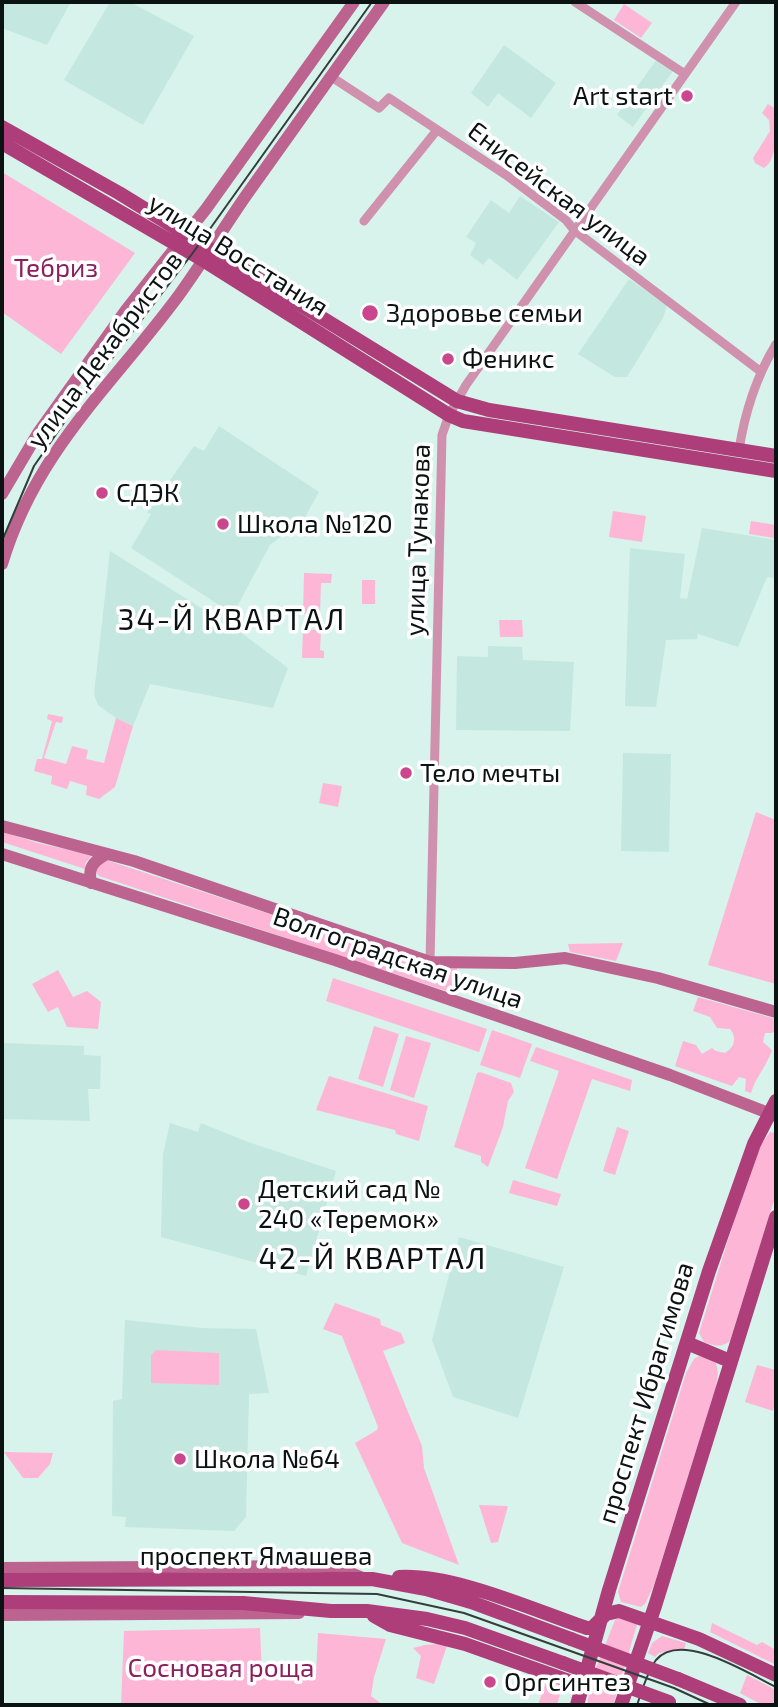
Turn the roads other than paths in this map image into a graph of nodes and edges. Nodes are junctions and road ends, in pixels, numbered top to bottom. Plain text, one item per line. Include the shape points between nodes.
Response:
1 (354, 2) edge
2 (384, 2) edge
3 (575, 2) edge
4 (736, 2) edge
5 (685, 74) junction
6 (330, 76) junction
7 (2, 127) edge
8 (437, 130) junction
9 (2, 143) edge
10 (364, 221) dead end
11 (574, 230) junction
12 (181, 239) junction
13 (206, 254) junction
14 (776, 344) edge
15 (760, 371) junction
16 (457, 401) junction
17 (449, 415) junction
18 (739, 450) junction
19 (776, 456) edge
20 (776, 471) edge
21 (2, 494) edge
22 (2, 564) edge
23 (2, 826) edge
24 (2, 854) edge
25 (105, 855) junction
26 (91, 883) junction
27 (430, 962) junction
28 (776, 1012) edge
29 (774, 1110) edge
30 (776, 1217) edge
31 (687, 1343) junction
32 (730, 1361) junction
33 (2, 1568) edge
34 (368, 1578) junction
35 (2, 1580) edge
36 (2, 1602) edge
37 (331, 1611) junction
38 (367, 1611) junction
39 (2, 1615) edge
40 (601, 1619) junction
41 (650, 1621) junction
42 (776, 1675) edge
43 (579, 1699) edge
44 (673, 1703) edge
45 (621, 1705) edge
46 (740, 1705) edge

1 - 12 main road, улица Декабристов
2 - 6 main road, улица Декабристов
3 - 5 street
4 - 5 street, улица Тунакова
5 - 11 street, улица Тунакова
6 - 8 street, Енисейская улица via 379,108 389,98
6 - 13 main road, улица Декабристов
7 - 12 main road, улица Восстания
8 - 10 street
8 - 11 street, Енисейская улица via 529,191
9 - 12 main road, улица Восстания
11 - 15 street, Енисейская улица
11 - 16 street, улица Тунакова
12 - 13 main road, улица Восстания
12 - 21 main road, улица Декабристов via 38,433
13 - 16 main road, улица Восстания
13 - 17 main road, улица Восстания
13 - 22 main road, улица Декабристов via 43,469 24,502
14 - 15 street
15 - 18 street
16 - 17 street, улица Тунакова
16 - 18 main road, улица Восстания
17 - 20 main road, улица Восстания via 491,426
17 - 27 street, улица Тунакова via 441,437
18 - 19 main road, улица Восстания
23 - 25 main road, Волгоградская улица
24 - 26 main road, Волгоградская улица
25 - 26 main road via 95,860 89,874
25 - 27 main road, Волгоградская улица
26 - 29 main road, Волгоградская улица via 335,960
27 - 28 main road, Волгоградская улица via 515,963 565,958 658,978
29 - 31 main road, проспект Ибрагимова via 754,1144
30 - 32 main road
31 - 32 main road
31 - 40 main road, проспект Ибрагимова
32 - 41 main road
33 - 34 main road via 317,1566
34 - 35 main road, проспект Ямашева
34 - 40 main road via 422,1577 587,1628
34 - 46 main road, проспект Ямашева, bridge via 471,1601
36 - 37 main road, проспект Ямашева via 243,1603
37 - 38 main road, проспект Ямашева
37 - 39 main road
38 - 43 main road via 390,1625 465,1644 572,1682
38 - 44 main road, проспект Ямашева, bridge via 465,1628
40 - 41 main road via 619,1611
40 - 43 main road, проспект Ибрагимова
41 - 42 main road
41 - 45 main road

